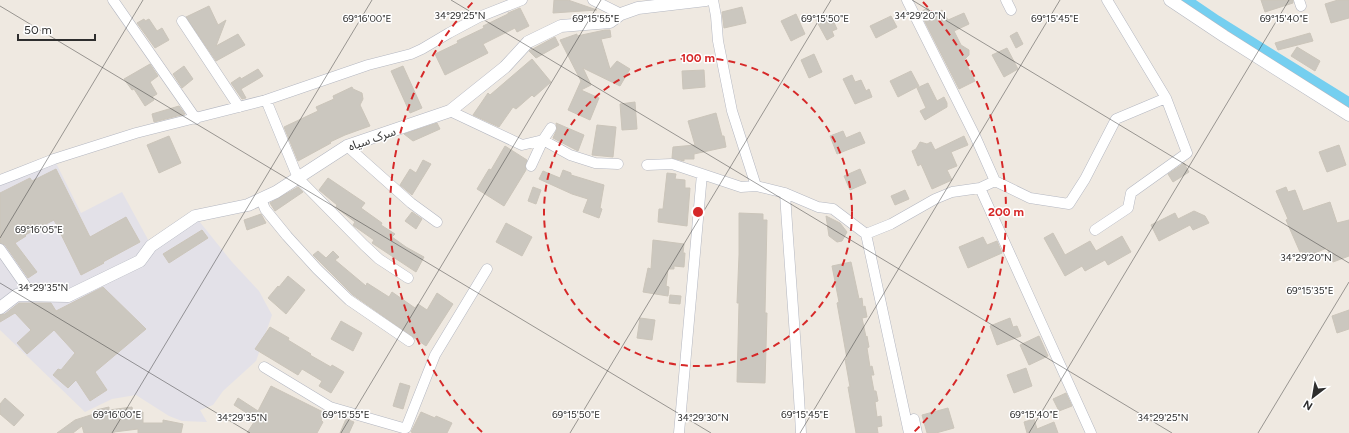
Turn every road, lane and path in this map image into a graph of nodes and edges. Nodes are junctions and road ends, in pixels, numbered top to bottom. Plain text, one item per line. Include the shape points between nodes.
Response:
1 (113, 0) edge
2 (522, 0) edge
3 (593, 0) edge
4 (706, 0) edge
5 (713, 0) edge
6 (907, 0) edge
7 (1006, 0) edge
8 (1107, 0) edge
9 (1170, 0) edge
10 (1012, 10) dead end
11 (621, 14) junction
12 (182, 21) dead end
13 (1166, 98) junction
14 (266, 100) junction
15 (239, 107) junction
16 (450, 111) junction
17 (1349, 115) edge
18 (196, 118) junction
19 (551, 128) dead end
20 (543, 140) junction
21 (347, 146) junction
22 (618, 164) dead end
23 (647, 165) dead end
24 (531, 166) dead end
25 (702, 174) junction
26 (298, 178) junction
27 (0, 180) edge
28 (995, 181) junction
29 (756, 186) junction
30 (980, 188) junction
31 (785, 193) junction
32 (261, 199) junction
33 (437, 222) dead end
34 (1095, 230) dead end
35 (866, 234) junction
36 (0, 249) edge
37 (487, 269) dead end
38 (408, 278) dead end
39 (32, 295) junction
40 (0, 308) edge
41 (408, 341) dead end
42 (264, 367) dead end
43 (914, 419) dead end
44 (679, 433) edge
45 (801, 433) edge
46 (909, 433) edge
47 (917, 433) edge
48 (1091, 433) edge

1 - 18 street
2 - 14 street via 479,17 411,54 368,65
3 - 11 street
4 - 11 street, سرک سیاه via 638,8
5 - 29 street via 718,41 732,110
6 - 28 street
7 - 10 street
8 - 13 street
9 - 17 street
11 - 16 street, سرک سیاه via 610,22 561,26 528,42 505,67
12 - 15 street
13 - 28 street via 1116,120 1069,204 1030,198
13 - 34 street via 1187,154 1131,193 1128,208
14 - 15 street
14 - 26 street
15 - 18 street
16 - 20 street via 522,145
16 - 21 street, سرک سیاه
18 - 27 street via 54,159
19 - 20 street
20 - 22 street via 570,155 595,163
20 - 24 street
21 - 26 street, سرک سیاه
21 - 33 street
23 - 25 street via 672,164
25 - 29 street via 741,187
25 - 44 street
26 - 32 street, سرک سیاه
26 - 38 street via 369,250
28 - 30 street
29 - 31 street
30 - 35 street via 952,192
30 - 48 street
31 - 35 street via 818,207 833,209
31 - 45 street
32 - 39 street, سرک سیاه via 248,206 195,216 151,246 140,261 68,296
32 - 41 street via 278,225 349,300
35 - 46 street
36 - 39 street
37 - 42 street via 435,355 406,428 330,407
39 - 40 street, سرک سیاه via 17,295
43 - 47 street

